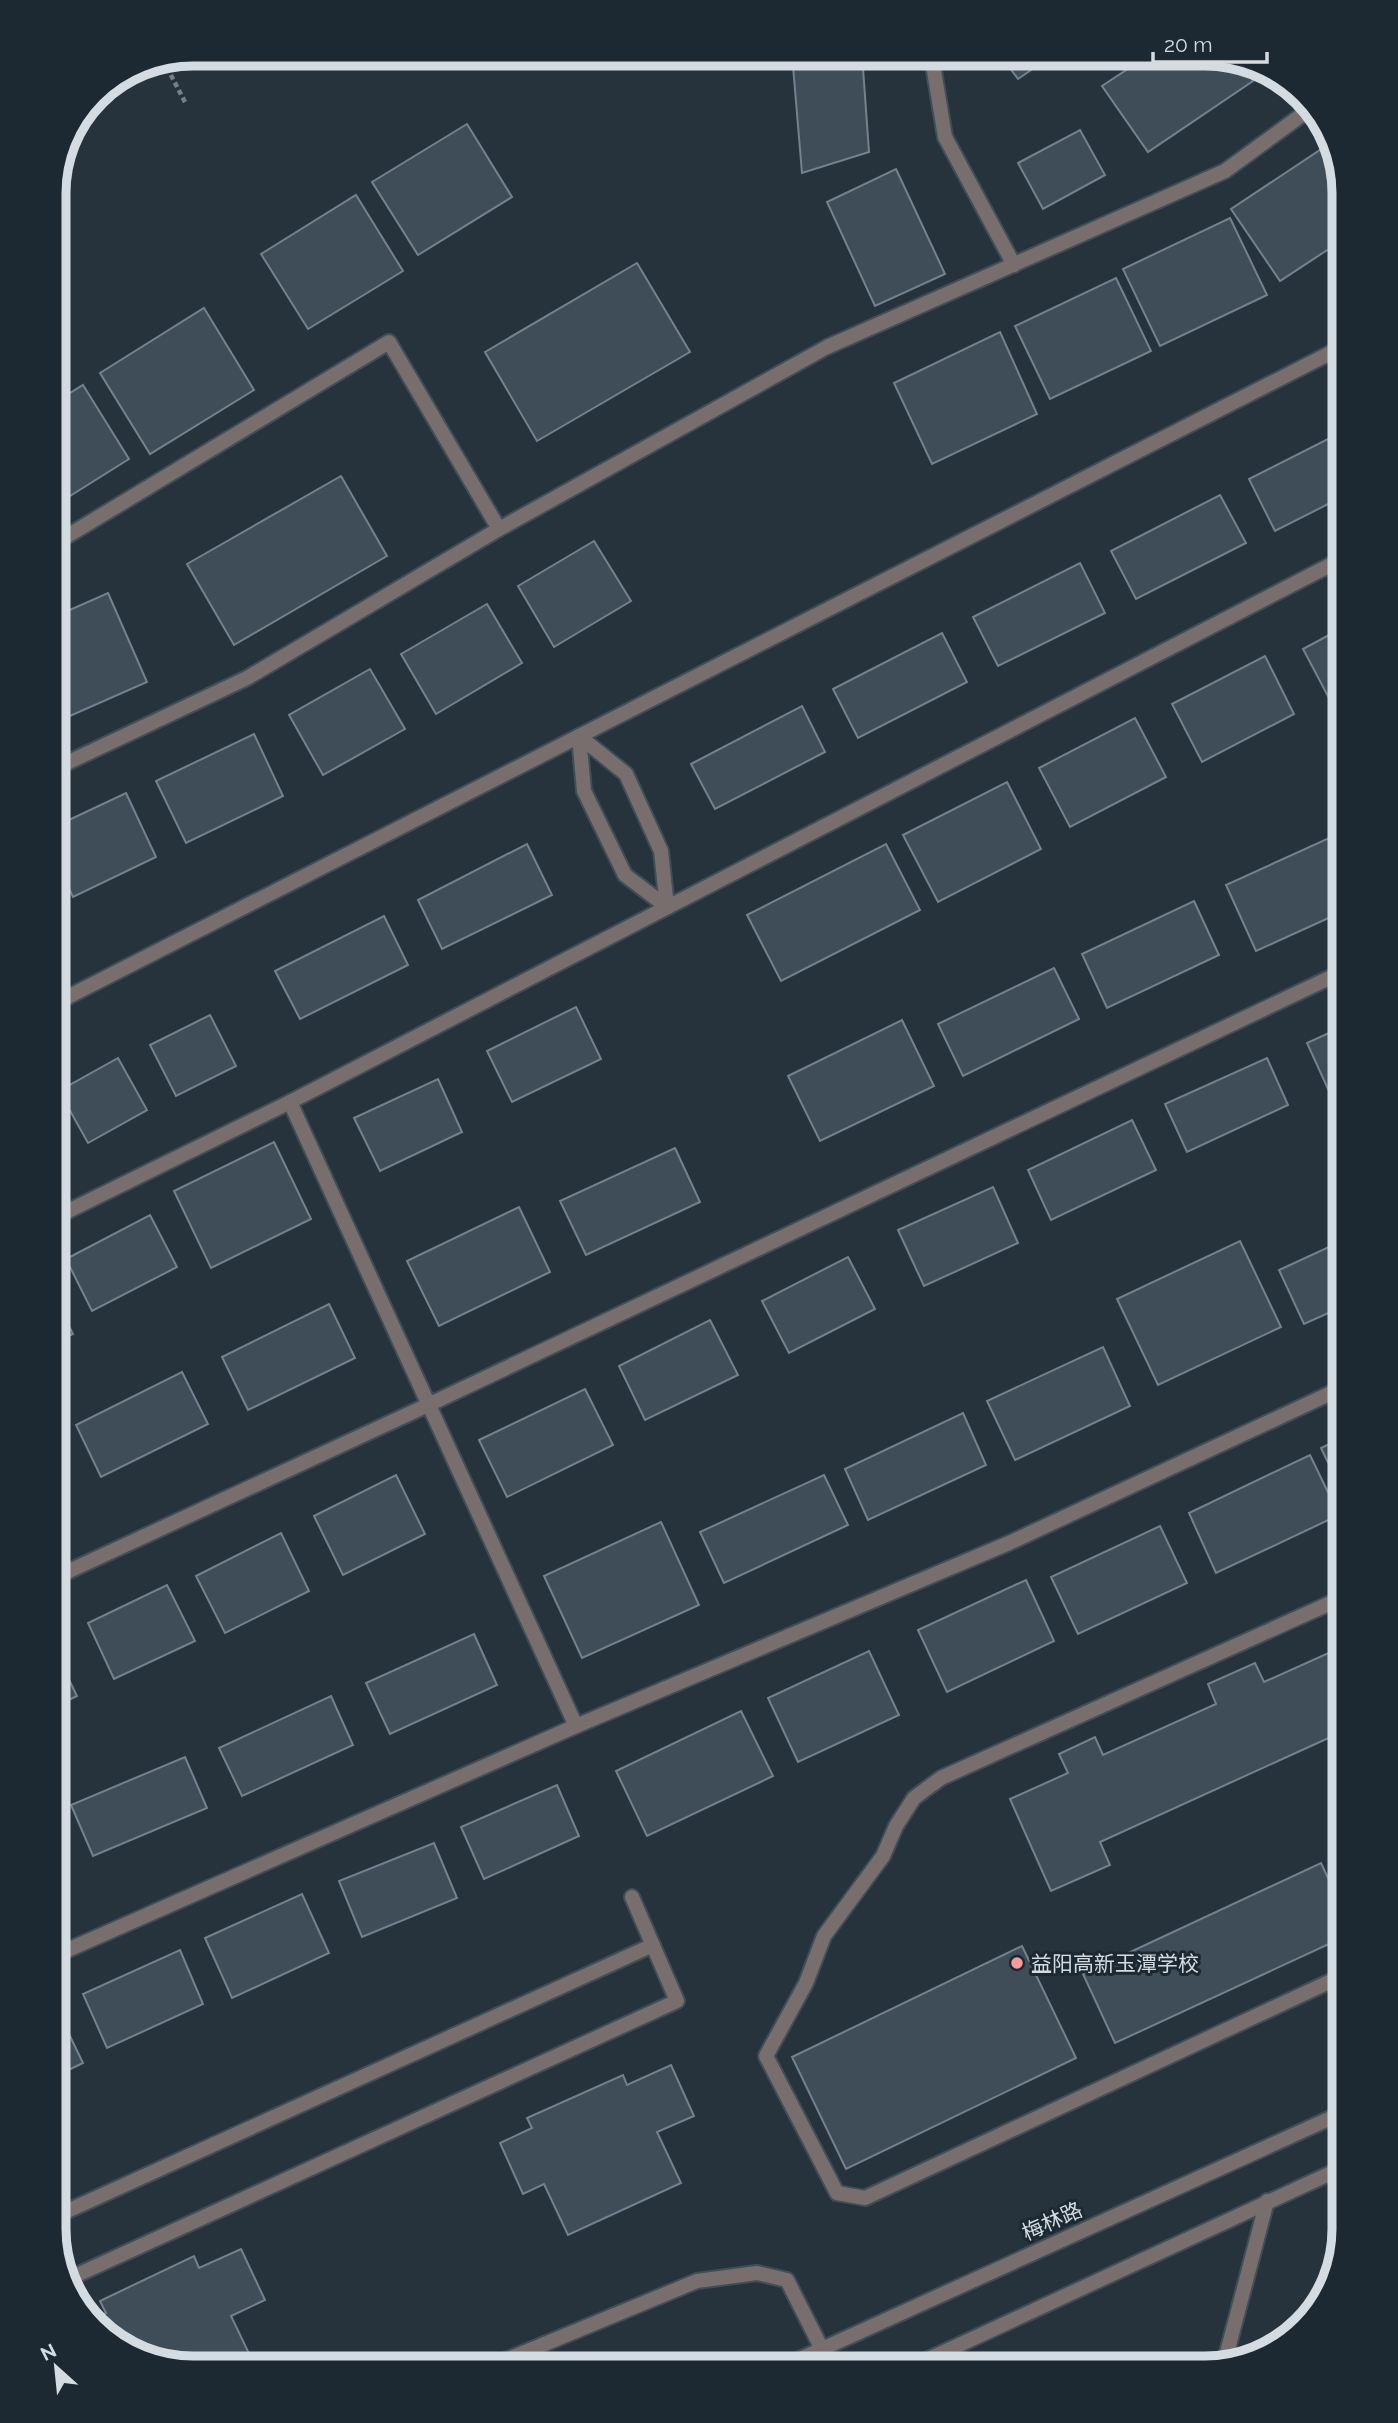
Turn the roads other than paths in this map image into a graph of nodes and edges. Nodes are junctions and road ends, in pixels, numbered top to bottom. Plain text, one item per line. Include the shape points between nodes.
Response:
1 (933, 67) edge
2 (1304, 115) edge
3 (1014, 265) junction
4 (1332, 352) edge
5 (499, 529) junction
6 (67, 536) edge
7 (1332, 564) edge
8 (579, 736) junction
9 (67, 763) edge
10 (667, 907) junction
11 (1332, 977) edge
12 (67, 998) edge
13 (290, 1102) junction
14 (66, 1212) edge
15 (1332, 1393) edge
16 (428, 1405) junction
17 (66, 1572) edge
18 (1332, 1602) edge
19 (576, 1726) junction
20 (632, 1897) dead end
21 (653, 1945) junction
22 (66, 1951) edge
23 (1332, 1981) edge
24 (1332, 2117) edge
25 (1332, 2171) edge
26 (1267, 2201) junction
27 (66, 2212) edge
28 (75, 2276) edge
29 (822, 2347) junction
30 (1227, 2354) edge
31 (515, 2356) edge
32 (804, 2356) edge
33 (826, 2356) edge
34 (935, 2356) edge

1 - 3 street via 945,136
2 - 3 street via 1225,171
3 - 5 street via 827,347
4 - 8 street
5 - 6 street via 389,342
5 - 9 street via 247,678
7 - 10 street
8 - 10 street via 626,774 661,851
8 - 10 street via 584,791 625,875
8 - 12 street
10 - 13 street
11 - 16 street
13 - 14 street
13 - 16 street
15 - 19 street via 1009,1543
16 - 17 street
16 - 19 street
18 - 23 street via 941,1778 914,1798 883,1856 824,1936 806,1983 766,2056 837,2193 865,2198
19 - 22 street
20 - 21 street
21 - 27 street
21 - 28 street via 677,2001
24 - 29 street, 梅林路
25 - 26 street
26 - 30 street
26 - 34 street
29 - 31 street via 787,2280 757,2273 697,2281
29 - 32 street, 梅林路
29 - 33 street

